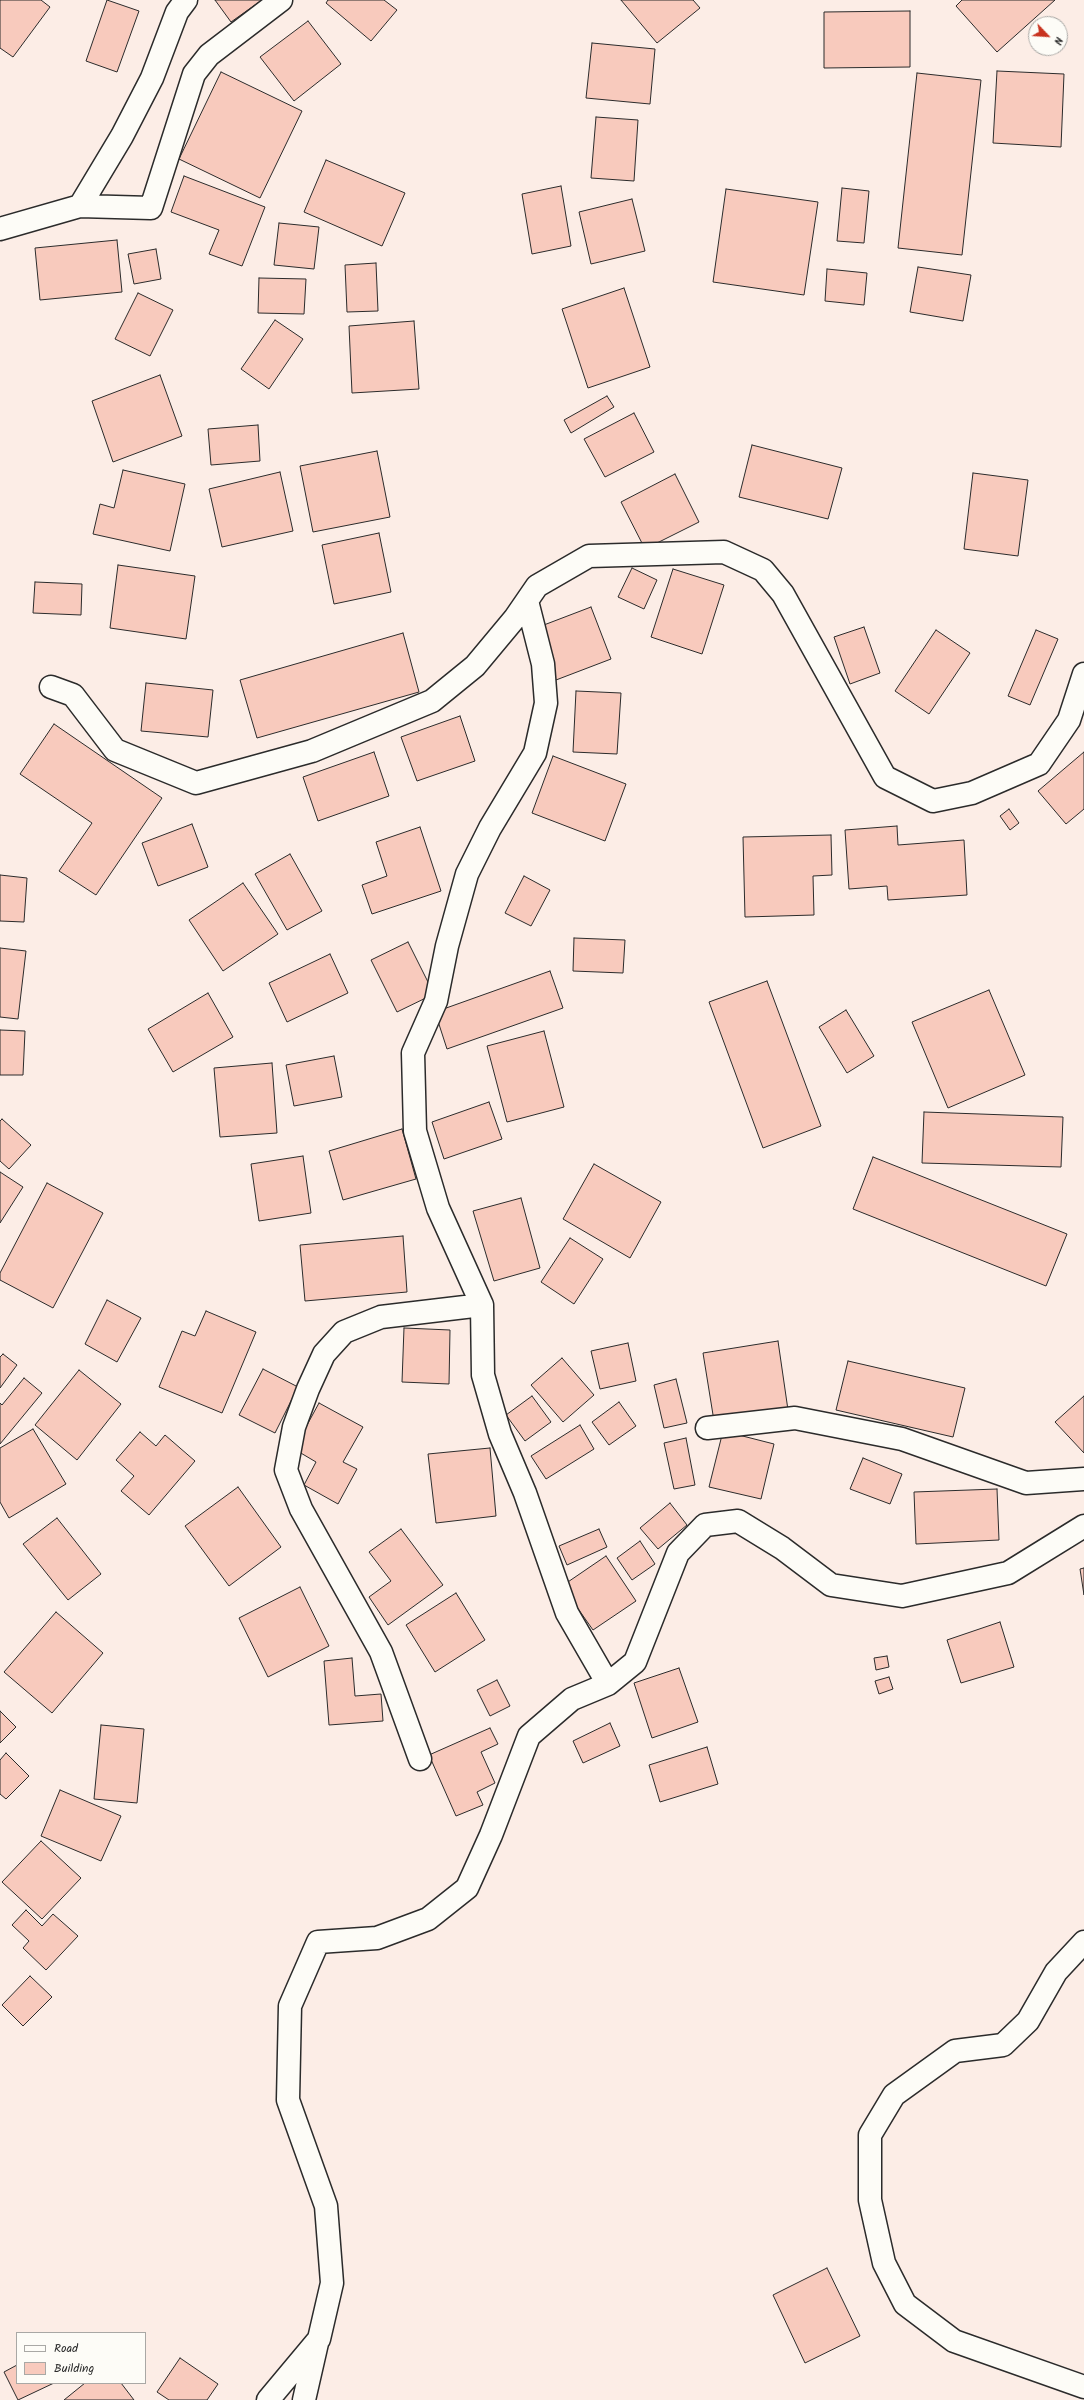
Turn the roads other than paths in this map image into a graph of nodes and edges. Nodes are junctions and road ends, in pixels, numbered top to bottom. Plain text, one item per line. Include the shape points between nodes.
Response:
1 (186, 0) edge
2 (281, 0) edge
3 (80, 206) junction
4 (0, 229) edge
5 (527, 601) junction
6 (1084, 674) edge
7 (51, 686) dead end
8 (482, 1305) junction
9 (707, 1428) dead end
10 (1084, 1479) edge
11 (1084, 1526) edge
12 (608, 1684) junction
13 (420, 1759) dead end
14 (1084, 1942) edge
15 (318, 2339) junction
16 (1084, 2387) edge
17 (268, 2400) edge
18 (304, 2400) edge

1 - 3 street via 177,12 146,91
2 - 3 street via 209,55 194,74 151,208
3 - 4 street
5 - 6 street via 537,586 589,556 724,552 763,570 783,594 885,777 933,801 972,793 1039,764 1070,720
5 - 7 street via 475,666 432,701 312,751 196,783 115,750 73,695
5 - 8 street via 543,664 546,702 535,753 490,828 467,874 447,946 436,1001 414,1053 415,1131 438,1208
8 - 12 street via 483,1375 500,1434 525,1493 567,1613
8 - 13 street via 381,1317 344,1332 324,1354 308,1389 294,1427 286,1470 301,1509 381,1652
9 - 10 street via 795,1418 902,1439 1026,1483
11 - 12 street via 1008,1573 902,1596 831,1585 782,1548 738,1521 705,1525 678,1553 635,1662
12 - 15 street via 572,1699 528,1736 491,1835 467,1888 428,1919 377,1938 318,1942 290,2006 288,2100 326,2206 332,2283
14 - 16 street via 1056,1972 1028,2021 1003,2045 955,2051 894,2095 870,2134 870,2200 884,2263 905,2304 954,2341
15 - 17 street
15 - 18 street

